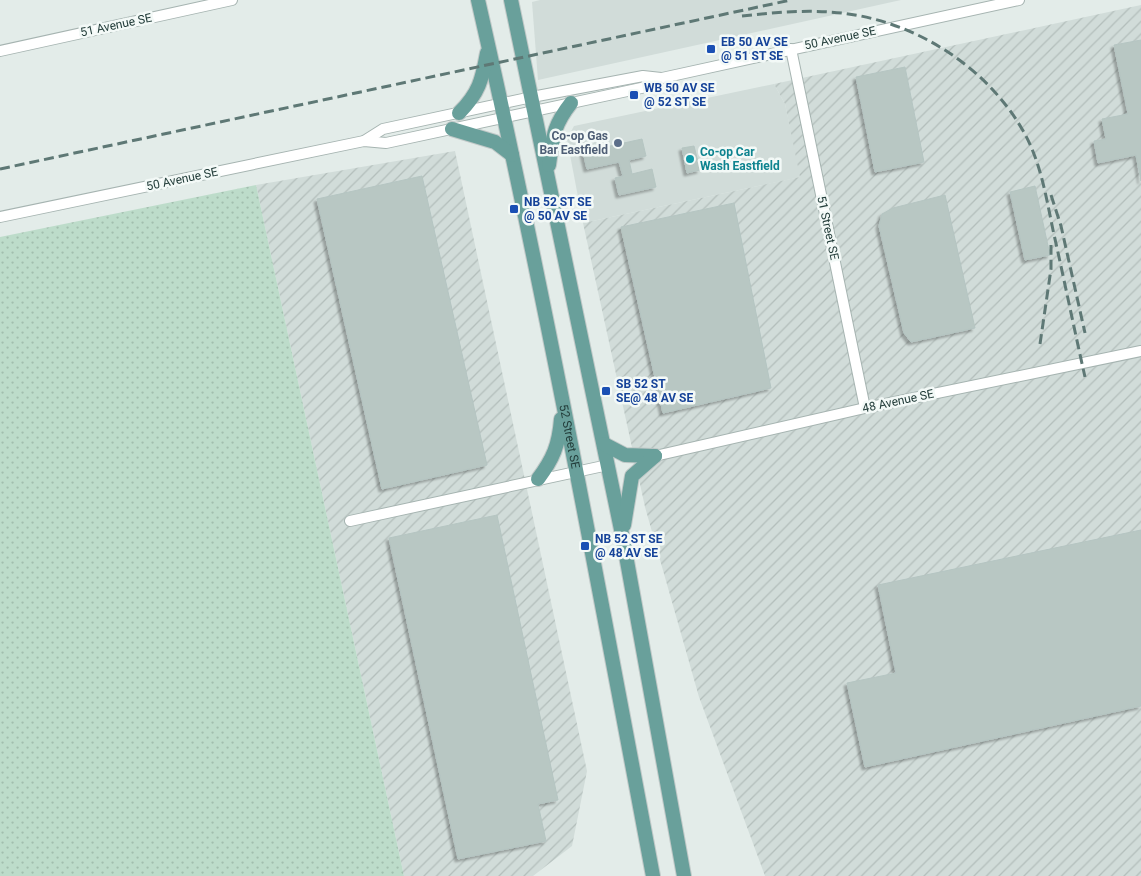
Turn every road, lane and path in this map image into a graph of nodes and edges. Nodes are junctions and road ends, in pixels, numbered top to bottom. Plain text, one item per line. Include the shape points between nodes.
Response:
1 (232, 0) edge
2 (478, 0) edge
3 (511, 0) edge
4 (1019, 0) edge
5 (488, 45) junction
6 (791, 49) junction
7 (0, 51) edge
8 (662, 78) junction
9 (571, 103) junction
10 (533, 104) junction
11 (503, 110) junction
12 (459, 113) junction
13 (452, 129) junction
14 (364, 141) junction
15 (512, 154) junction
16 (548, 176) junction
17 (0, 217) edge
18 (1141, 351) edge
19 (562, 401) junction
20 (866, 408) junction
21 (604, 444) junction
22 (655, 456) junction
23 (608, 465) junction
24 (577, 471) junction
25 (538, 480) junction
26 (350, 521) dead end
27 (623, 539) junction
28 (676, 825) junction
29 (653, 876) edge
30 (684, 876) edge
31 (693, 876) edge

1 - 7 street, 51 Avenue SE
2 - 5 main road, 52 Street SE
3 - 10 main road
4 - 6 street, 50 Avenue SE
5 - 11 main road, 52 Street SE
5 - 12 main road via 481,82
6 - 8 street, 50 Avenue SE
6 - 20 street, 51 Street SE
8 - 9 street, 50 Avenue SE via 646,87
8 - 10 street, 50 Avenue SE via 643,76
9 - 10 street, 50 Avenue SE
9 - 16 main road via 556,125
10 - 11 street, 50 Avenue SE
10 - 16 main road
11 - 12 street, 50 Avenue SE
11 - 13 street, 50 Avenue SE
11 - 15 main road, 52 Street SE
12 - 14 street, 50 Avenue SE via 383,129
13 - 14 street, 50 Avenue SE via 386,143
13 - 15 main road via 495,142
14 - 17 street, 50 Avenue SE
15 - 19 main road, 52 Street SE
16 - 21 main road
18 - 20 street, 48 Avenue SE
19 - 24 main road, 52 Street SE
19 - 25 main road via 560,438
20 - 22 street, 48 Avenue SE
21 - 22 main road via 625,455
21 - 23 main road
22 - 27 main road via 632,476
23 - 24 street
23 - 27 main road
24 - 25 street
24 - 29 main road, 52 Street SE
25 - 26 street
27 - 28 main road
28 - 30 main road
28 - 31 main road

